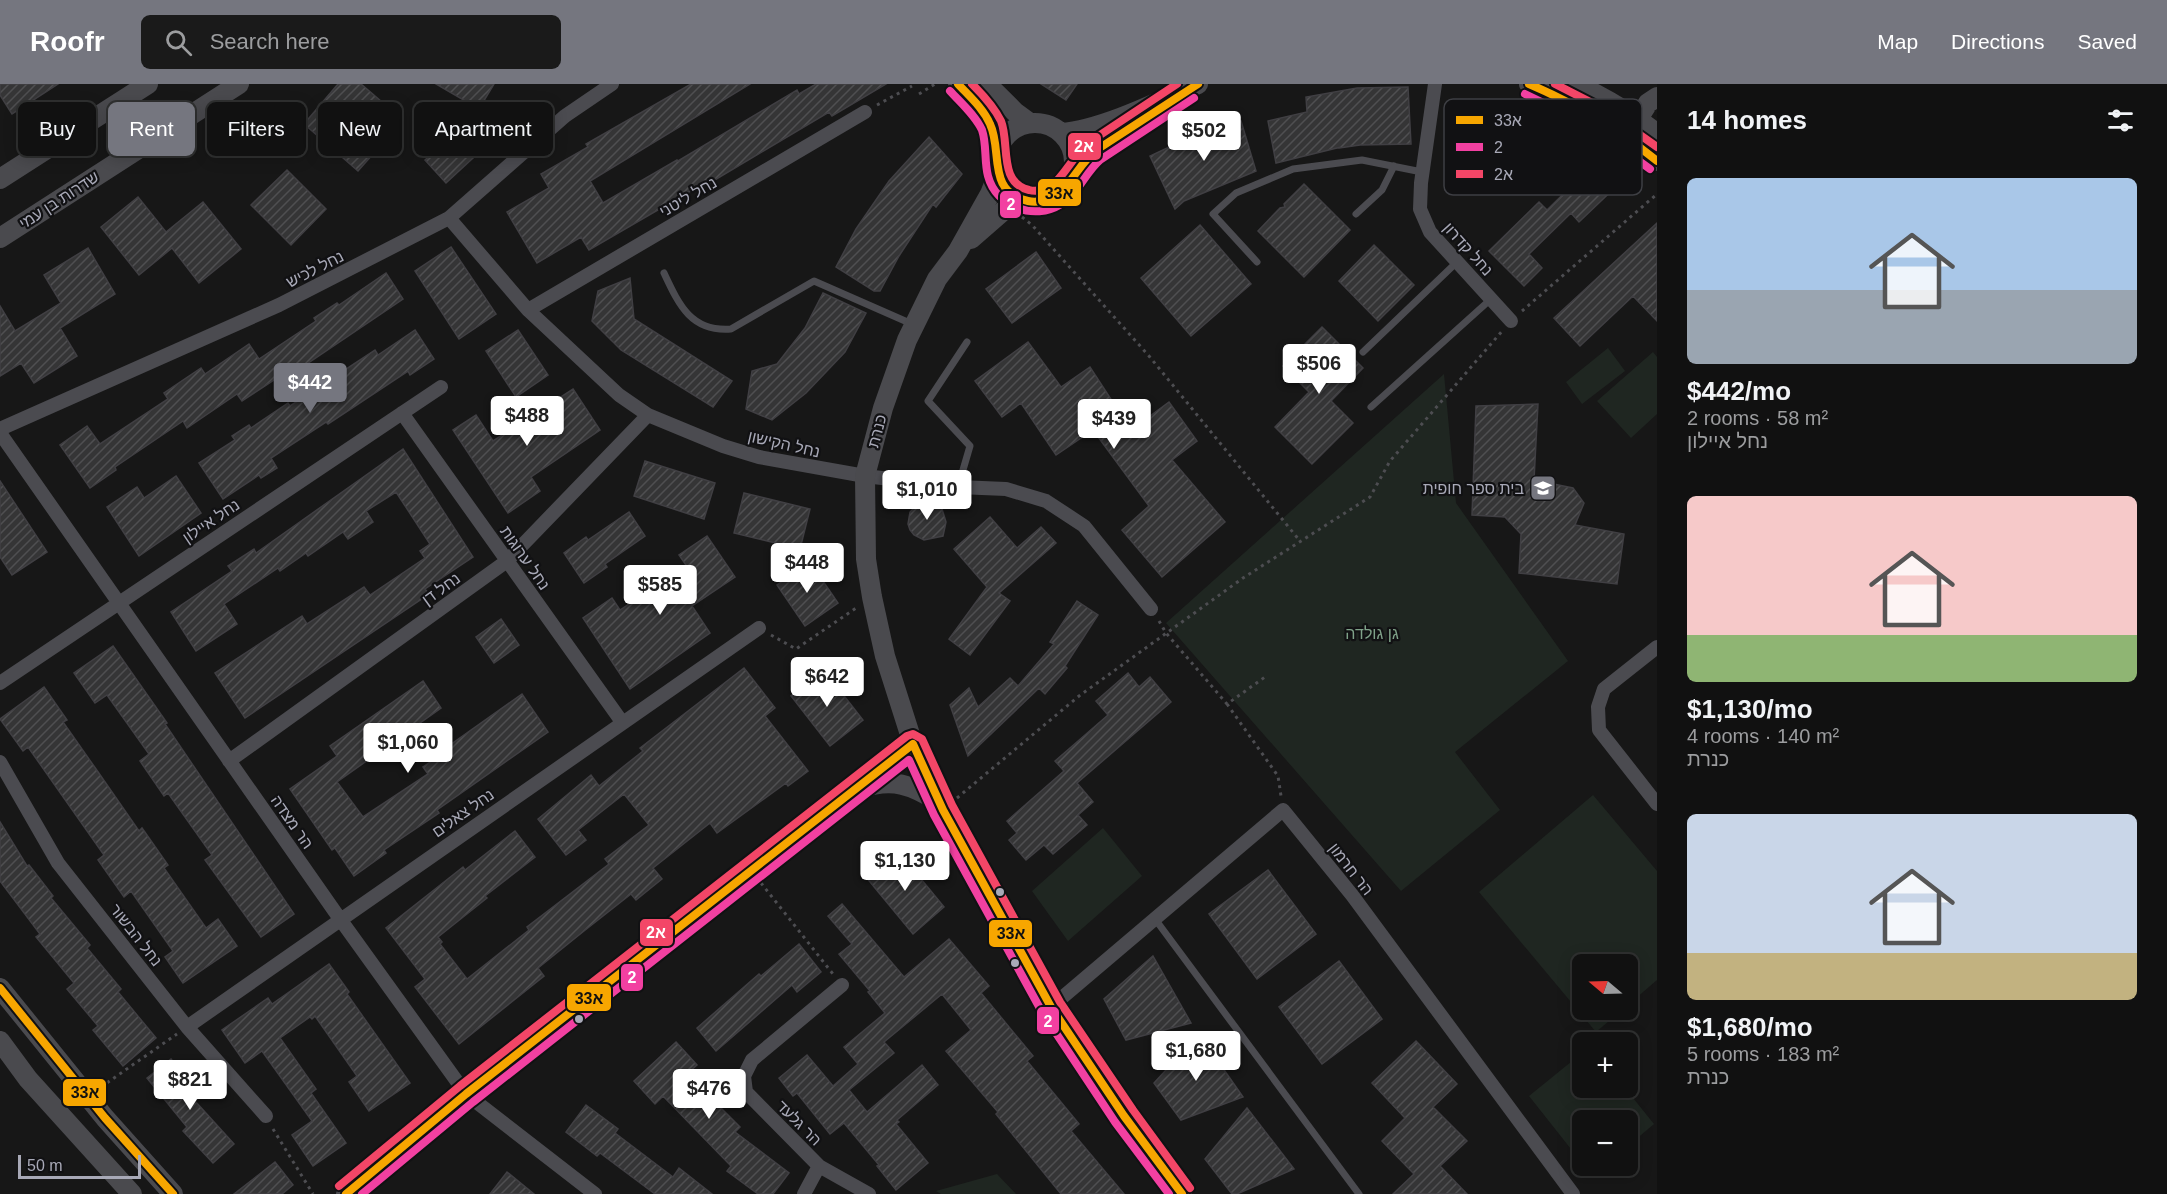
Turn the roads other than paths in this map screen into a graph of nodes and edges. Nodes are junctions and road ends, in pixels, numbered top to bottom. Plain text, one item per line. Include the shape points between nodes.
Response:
1 (148, 84) edge
2 (239, 84) edge
3 (612, 84) edge
4 (958, 84) edge
5 (987, 84) edge
6 (1435, 84) edge
7 (1529, 84) edge
8 (1576, 84) edge
9 (1193, 86) edge
10 (1657, 97) edge
11 (1563, 99) edge
12 (1604, 99) edge
13 (865, 112) road end
14 (1030, 123) junction
15 (1650, 124) edge
16 (1061, 133) junction
17 (1642, 148) edge
18 (997, 152) junction
19 (1657, 161) edge
20 (1394, 166) junction
21 (1422, 172) junction
22 (1073, 173) junction
23 (998, 174) junction
24 (0, 179) edge
25 (1012, 202) junction
26 (1356, 214) dead end
27 (448, 218) junction
28 (0, 238) edge
29 (958, 250) junction
30 (1257, 262) dead end
31 (1457, 262) junction
32 (664, 273) dead end
33 (1491, 299) junction
34 (528, 310) junction
35 (1511, 321) road end
36 (914, 325) junction
37 (967, 342) dead end
38 (1363, 352) dead end
39 (441, 387) dead end
40 (1371, 407) dead end
41 (402, 413) junction
42 (648, 415) junction
43 (0, 431) edge
44 (865, 476) junction
45 (958, 487) junction
46 (507, 561) junction
47 (119, 603) junction
48 (1151, 609) road end
49 (759, 628) road end
50 (1657, 647) edge
51 (0, 682) edge
52 (622, 722) junction
53 (913, 744) junction
54 (229, 760) junction
55 (0, 762) edge
56 (849, 793) junction
57 (1657, 804) edge
58 (941, 806) junction
59 (340, 919) junction
60 (1155, 919) junction
61 (842, 985) road end
62 (0, 988) edge
63 (1052, 1007) junction
64 (187, 1027) junction
65 (0, 1041) edge
66 (466, 1094) junction
67 (266, 1116) road end
68 (819, 1166) junction
69 (132, 1194) edge
70 (172, 1194) edge
71 (346, 1194) edge
72 (595, 1194) edge
73 (804, 1194) edge
74 (869, 1194) edge
75 (1182, 1194) edge
76 (1359, 1194) edge
77 (1573, 1194) edge

1 - 24 street
2 - 28 street, שדרות בן עמי
3 - 27 street, נחל לכיש via 565,116
4 - 18 street, כנרת via 989,121
5 - 14 street
6 - 21 street, נחל קדרון
7 - 11 street
8 - 12 street
9 - 16 street via 1098,126
9 - 22 street via 1089,155
10 - 15 street via 1648,103
13 - 34 street, נחל ליטני
14 - 16 street via 1052,126
14 - 18 street via 1009,133
16 - 22 street via 1073,151
17 - 19 street
18 - 23 street, כנרת
20 - 21 lane
20 - 26 lane via 1382,190
20 - 30 lane via 1362,160 1293,169 1236,193 1214,214
21 - 31 street, נחל קדרון via 1420,209 1430,232
22 - 25 street via 1068,184 1051,198
23 - 25 street
23 - 29 street, כנרת
25 - 29 street, כנרת
27 - 34 street, נחל הקישון
27 - 43 street, נחל לכיש via 279,305
29 - 36 street, כנרת
31 - 33 street, נחל קדרון
31 - 38 lane
32 - 36 lane via 678,302 696,323 718,330 731,329 814,281
33 - 35 street, נחל קדרון
33 - 40 lane
34 - 42 street, נחל הקישון via 620,395
36 - 44 street, כנרת via 883,408
37 - 45 lane via 928,401 970,446
39 - 41 street, נחל איילון
41 - 46 street, נחל ערוגות
41 - 47 street, נחל איילון
42 - 44 street, נחל הקישון via 759,457
42 - 46 street, נחל דן
43 - 47 street, הר מצדה
44 - 45 street, נחל הקישון
44 - 53 street, כנרת via 866,559 872,597 885,656
45 - 48 street, נחל הקישון via 1006,489 1046,501 1084,526
46 - 52 street, נחל ערוגות
46 - 54 street, נחל דן
47 - 51 street, נחל איילון
47 - 54 street, הר מצדה
49 - 52 street, נחל צאלים
50 - 57 street via 1604,689 1598,707 1599,730
52 - 59 street, נחל צאלים
53 - 56 street
53 - 58 street, כנרת
54 - 59 street, הר מצדה
55 - 64 street, נחל הבשור via 58,862
56 - 58 street via 874,784 897,783 919,789
56 - 66 street
58 - 63 street, כנרת
59 - 64 street, נחל צאלים
59 - 66 street, הר מצדה
60 - 63 street
60 - 76 lane
60 - 77 street, הר חרמון via 1283,810 1352,896
61 - 68 street, הר גלעד via 752,1060 744,1076 746,1092
62 - 70 street via 87,1097
63 - 75 street, כנרת via 1124,1116
64 - 67 street, נחל הבשור
65 - 69 street via 28,1079
66 - 71 street
66 - 72 street, הר מצדה
68 - 73 street
68 - 74 street, הר גלעד

